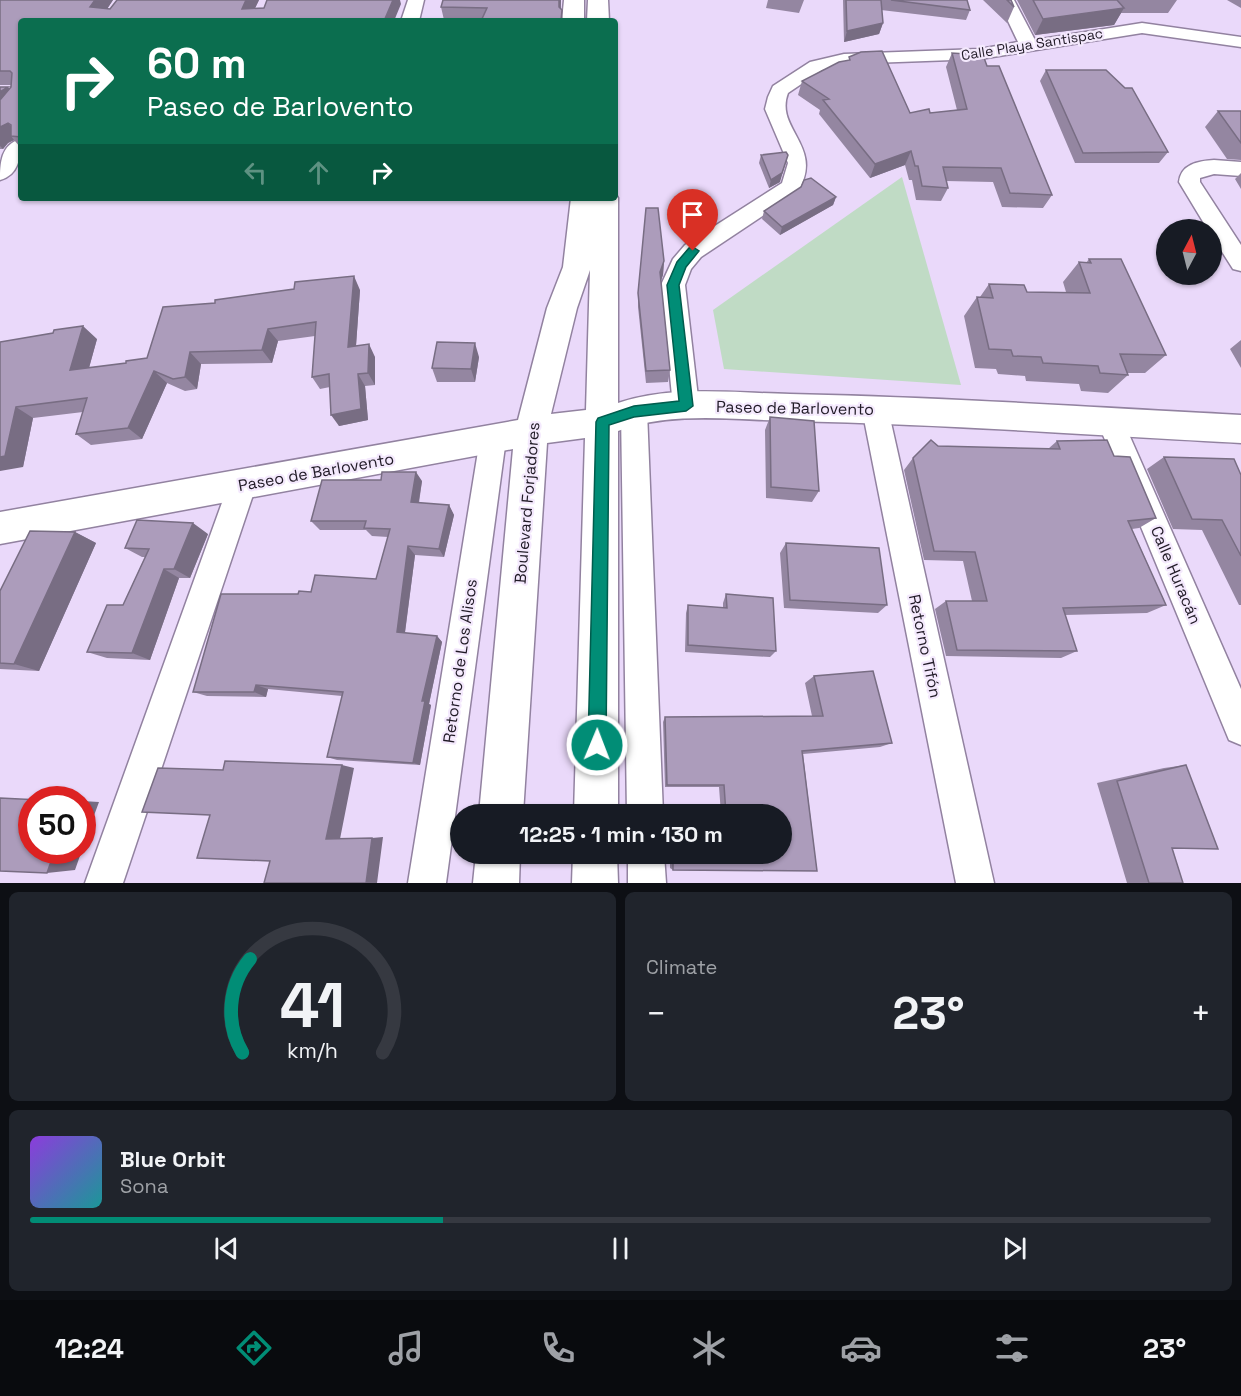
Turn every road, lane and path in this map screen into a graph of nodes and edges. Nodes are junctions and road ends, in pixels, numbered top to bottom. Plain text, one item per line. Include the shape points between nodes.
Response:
1 (416, 0) edge
2 (574, 0) edge
3 (598, 0) edge
4 (1006, 0) edge
5 (411, 18) edge
6 (573, 18) edge
7 (598, 18) edge
8 (1241, 42) edge
9 (1029, 46) junction
10 (18, 149) edge
11 (1241, 169) edge
12 (0, 173) edge
13 (584, 201) edge
14 (605, 201) edge
15 (1241, 263) edge
16 (686, 406) junction
17 (875, 409) junction
18 (618, 417) junction
19 (1111, 423) junction
20 (1241, 429) edge
21 (531, 431) junction
22 (493, 440) junction
23 (242, 486) junction
24 (0, 528) edge
25 (1241, 728) edge
26 (502, 804) edge
27 (597, 804) edge
28 (644, 804) edge
29 (497, 864) edge
30 (595, 864) edge
31 (646, 864) edge
32 (104, 883) edge
33 (427, 883) edge
34 (496, 883) edge
35 (595, 883) edge
36 (647, 883) edge
37 (975, 883) edge

1 - 5 street
2 - 6 main road
3 - 7 main road
4 - 9 street
8 - 9 street, Calle Playa Santispac via 1142,28
9 - 16 street, Calle Playa Santispac via 959,56 830,61 780,90 776,110 798,163 790,188 693,251 681,265 673,285
10 - 12 street
11 - 15 street via 1205,167 1195,170 1189,182
13 - 21 main road, Boulevard Forjadores via 577,267 562,308
14 - 18 main road
16 - 17 main road, Paseo de Barlovento
16 - 18 main road, Paseo de Barlovento
17 - 19 main road, Paseo de Barlovento
17 - 37 street, Retorno Tifón
18 - 21 main road, Paseo de Barlovento
18 - 27 main road
18 - 28 street
19 - 20 main road, Paseo de Barlovento
19 - 25 street, Calle Huracán
21 - 22 main road, Paseo de Barlovento
21 - 26 main road, Boulevard Forjadores
22 - 23 main road, Paseo de Barlovento
22 - 33 street, Retorno de Los Alisos
23 - 24 main road, Paseo de Barlovento
23 - 32 street
29 - 34 main road
30 - 35 main road
31 - 36 street

